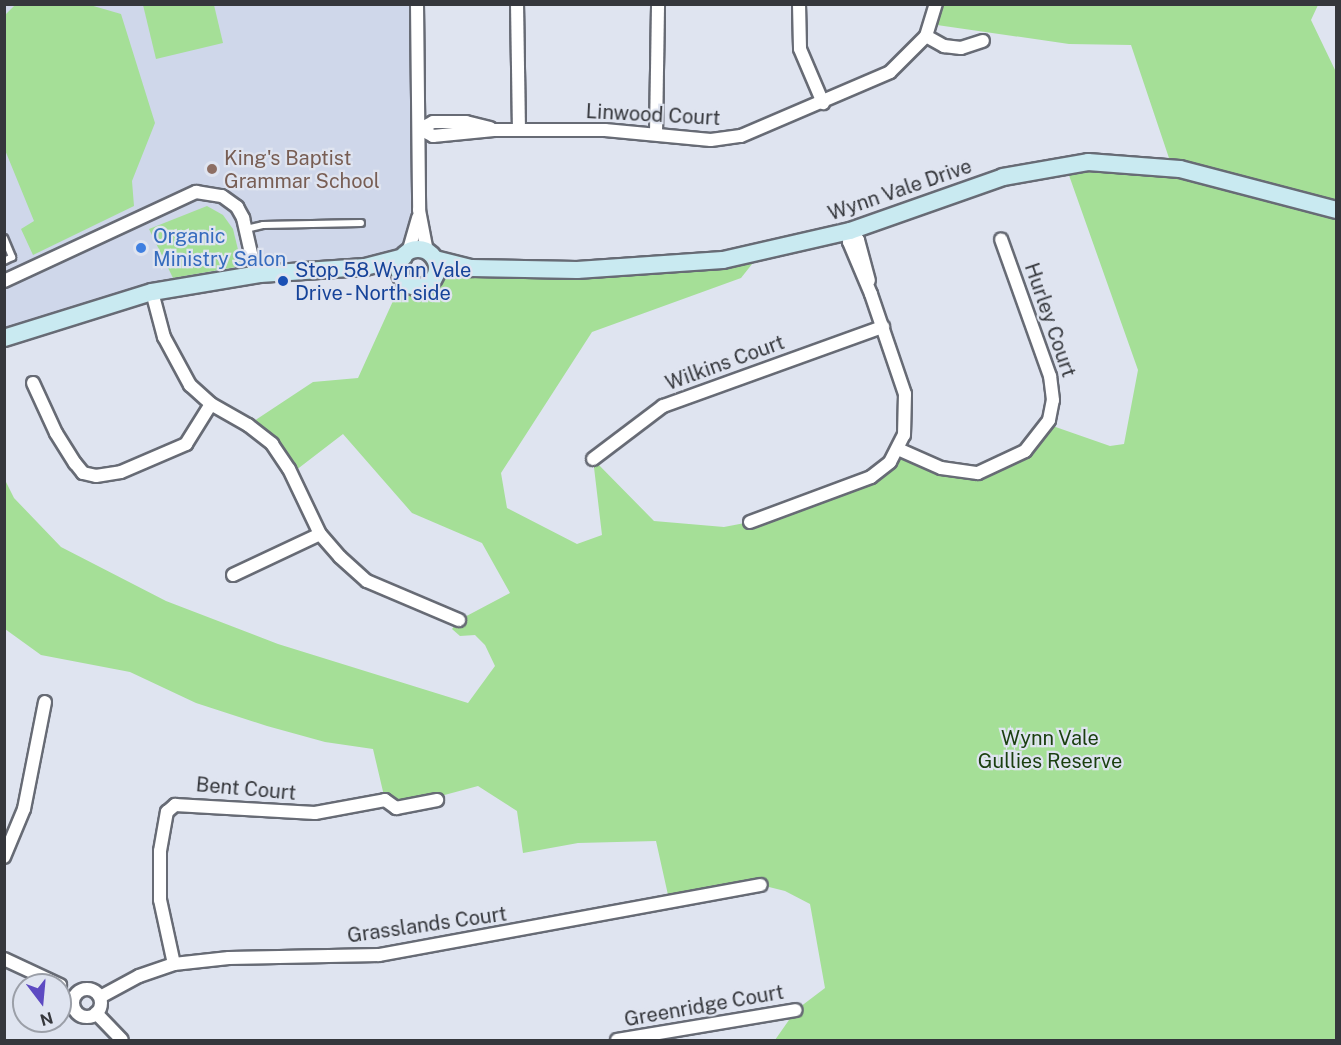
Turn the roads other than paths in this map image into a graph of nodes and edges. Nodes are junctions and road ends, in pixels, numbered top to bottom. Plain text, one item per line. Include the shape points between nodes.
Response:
1 (417, 4) edge
2 (518, 4) edge
3 (658, 4) edge
4 (800, 4) edge
5 (936, 4) edge
6 (926, 36) junction
7 (983, 41) dead end
8 (823, 103) junction
9 (420, 129) junction
10 (519, 130) junction
11 (656, 134) junction
12 (419, 210) junction
13 (1336, 210) edge
14 (360, 223) dead end
15 (246, 229) junction
16 (850, 231) junction
17 (4, 238) edge
18 (1001, 238) dead end
19 (406, 255) junction
20 (431, 255) junction
21 (4, 261) edge
22 (365, 267) junction
23 (472, 268) junction
24 (256, 275) junction
25 (403, 279) junction
26 (433, 280) junction
27 (4, 281) edge
28 (152, 292) junction
29 (883, 327) junction
30 (4, 338) edge
31 (33, 383) dead end
32 (211, 404) junction
33 (898, 449) junction
34 (593, 459) dead end
35 (750, 522) dead end
36 (320, 534) junction
37 (233, 575) dead end
38 (459, 620) dead end
39 (45, 702) dead end
40 (437, 800) dead end
41 (4, 857) edge
42 (761, 885) dead end
43 (4, 959) edge
44 (174, 964) junction
45 (34, 973) edge
46 (74, 994) joint
47 (102, 996) junction
48 (796, 1010) dead end
49 (96, 1013) junction
50 (122, 1041) edge
51 (617, 1041) edge

1 - 9 street
2 - 10 street
3 - 11 street
4 - 8 street via 800,50
5 - 6 street, Linwood Court
6 - 7 street via 944,46 961,48
6 - 8 street, Linwood Court via 890,72
8 - 11 street, Linwood Court via 727,139
9 - 10 street, Linwood Court via 433,136
9 - 12 street
10 - 11 street, Linwood Court
12 - 19 street
12 - 20 street
13 - 16 main road, Wynn Vale Drive via 1180,169 1088,162 1003,177
14 - 15 lane via 263,225
15 - 24 street
15 - 27 street via 230,201 212,193 196,192
16 - 23 main road, Wynn Vale Drive via 760,254 686,265 577,270
16 - 29 street via 849,242
17 - 21 lane via 12,257
18 - 33 street, Hurley Court via 1050,376 1053,400 1049,420 1025,451 1003,465 978,473 941,468
19 - 20 main road
19 - 22 main road
19 - 25 main road via 400,268
20 - 23 main road, Wynn Vale Drive
20 - 26 main road via 437,270
22 - 24 main road
22 - 25 main road
23 - 26 main road, Wynn Vale Drive
24 - 28 main road
25 - 26 main road via 420,287
28 - 30 main road
28 - 32 street via 164,337 181,373
29 - 33 street via 907,406 906,429
29 - 34 street, Wilkins Court via 663,406
31 - 32 street via 75,463 83,473 96,476 130,469 186,444
32 - 36 street via 272,444 289,469
33 - 35 street via 871,477
36 - 37 street
36 - 38 street via 367,581
39 - 41 street via 24,809
40 - 44 street, Bent Court via 396,808 386,800 315,813 175,805 165,821 160,861 160,900
42 - 44 street, Grasslands Court via 378,955 229,958
43 - 45 street
44 - 47 street, Grasslands Court via 139,976
46 - 47 street via 87,989
46 - 49 street via 77,1013 87,1017
47 - 49 street
48 - 51 street, Greenridge Court
49 - 50 street

